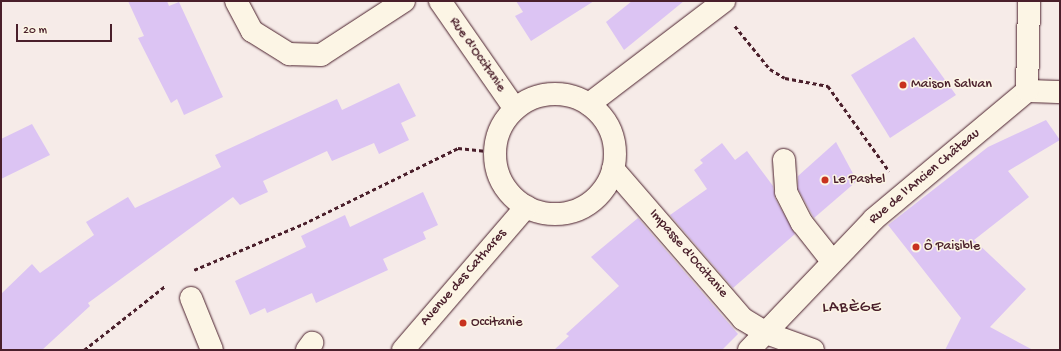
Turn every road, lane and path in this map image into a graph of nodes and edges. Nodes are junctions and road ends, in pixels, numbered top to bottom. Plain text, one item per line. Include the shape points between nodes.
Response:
1 (236, 1) edge
2 (404, 1) edge
3 (440, 1) edge
4 (1029, 1) edge
5 (722, 3) edge
6 (1027, 91) junction
7 (1060, 92) edge
8 (589, 104) junction
9 (515, 108) junction
10 (494, 152) junction
11 (784, 160) dead end
12 (613, 169) junction
13 (905, 192) junction
14 (526, 207) junction
15 (832, 261) junction
16 (189, 272) dead end
17 (168, 284) dead end
18 (191, 298) dead end
19 (766, 333) junction
20 (84, 350) edge
21 (212, 350) edge
22 (403, 350) edge
23 (749, 350) edge
24 (813, 350) edge

1 - 2 street via 252,31 289,54 321,55
3 - 9 street, Rue d'Occitanie
4 - 6 street
5 - 8 street
5 - 13 path via 770,70 785,78 828,86
6 - 7 street
6 - 13 street, Rue de l'Ancien Château
8 - 9 street via 571,96 551,94 531,98
8 - 12 street via 611,133 615,151
9 - 10 street via 504,121
10 - 14 street via 502,184
10 - 16 path via 458,148 303,224
11 - 15 street via 786,192 802,223
12 - 14 street via 606,186 578,210 561,214
12 - 19 street, Impasse d'Occitanie via 742,319
13 - 15 street, Rue de l'Ancien Château
14 - 22 street, Avenue des Cathares
15 - 19 street, Rue de l'Ancien Château
17 - 20 path
18 - 21 street
19 - 23 street, Rue de l'Ancien Château
19 - 24 street, Impasse d'Occitanie

